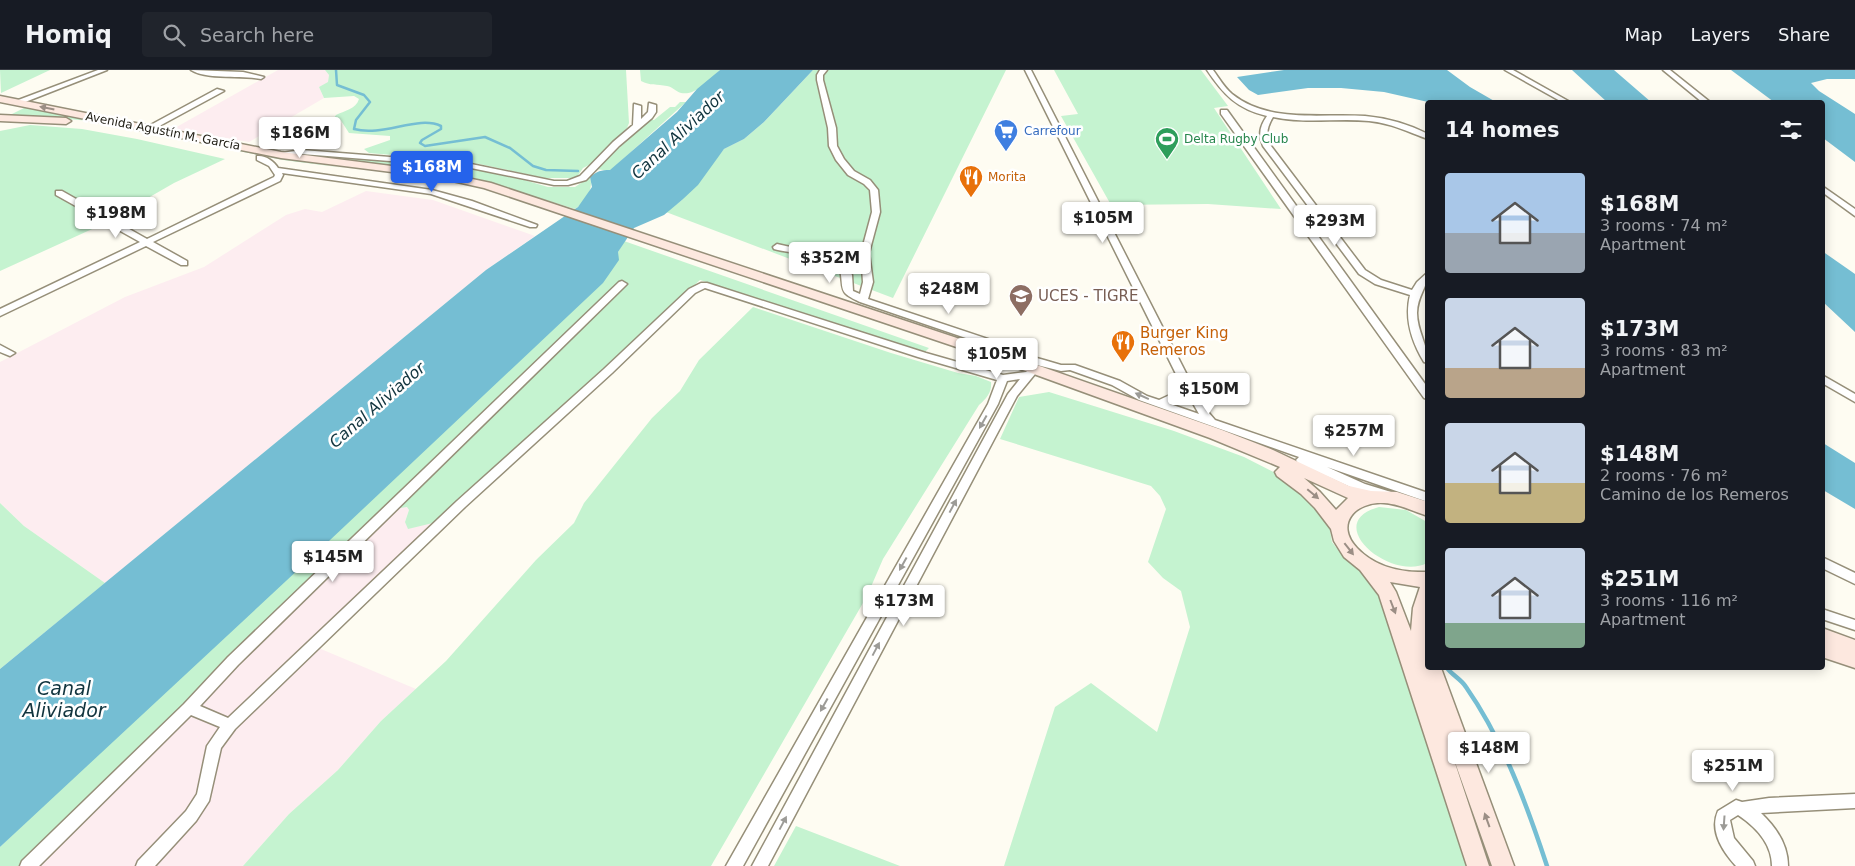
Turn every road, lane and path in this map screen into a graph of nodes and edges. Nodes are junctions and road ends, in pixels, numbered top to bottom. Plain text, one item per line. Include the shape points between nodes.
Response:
1 (104, 70) edge
2 (194, 70) edge
3 (824, 70) edge
4 (1028, 70) edge
5 (1210, 70) edge
6 (1508, 70) edge
7 (1666, 70) edge
8 (1678, 70) edge
9 (261, 77) dead end
10 (220, 91) dead end
11 (0, 99) edge
12 (1562, 100) edge
13 (1709, 100) edge
14 (17, 102) junction
15 (1224, 112) dead end
16 (1271, 114) junction
17 (0, 117) edge
18 (637, 125) junction
19 (149, 128) junction
20 (1425, 136) edge
21 (281, 155) junction
22 (260, 158) junction
23 (277, 170) junction
24 (1825, 190) edge
25 (59, 193) dead end
26 (1825, 198) edge
27 (558, 211) junction
28 (1855, 213) edge
29 (1855, 222) edge
30 (534, 225) dead end
31 (647, 240) junction
32 (146, 243) junction
33 (777, 247) dead end
34 (184, 263) dead end
35 (1425, 279) edge
36 (622, 284) dead end
37 (1415, 294) junction
38 (864, 300) junction
39 (0, 313) edge
40 (0, 348) edge
41 (10, 353) dead end
42 (1425, 354) edge
43 (1022, 356) junction
44 (1000, 357) junction
45 (1034, 369) junction
46 (1182, 375) junction
47 (1003, 378) junction
48 (1825, 380) edge
49 (1425, 392) edge
50 (1855, 399) edge
51 (1160, 403) junction
52 (1212, 422) junction
53 (1270, 443) junction
54 (953, 475) junction
55 (968, 478) junction
56 (1372, 497) junction
57 (1392, 497) junction
58 (1425, 497) edge
59 (1425, 509) edge
60 (1339, 528) junction
61 (1825, 564) edge
62 (1367, 566) junction
63 (1855, 579) edge
64 (1425, 580) edge
65 (1425, 599) edge
66 (1825, 615) edge
67 (1855, 625) edge
68 (1825, 639) edge
69 (1825, 639) edge
70 (1855, 648) edge
71 (1425, 651) edge
72 (1855, 660) edge
73 (1432, 670) edge
74 (841, 674) junction
75 (859, 681) junction
76 (190, 708) junction
77 (230, 725) junction
78 (1855, 801) edge
79 (1742, 809) junction
80 (33, 864) edge
81 (144, 866) edge
82 (734, 866) edge
83 (760, 866) edge
84 (1478, 866) edge
85 (1503, 866) edge
86 (1747, 866) edge
87 (1780, 866) edge

1 - 14 street
2 - 9 street via 245,71
3 - 38 street via 820,80 834,146 851,173 874,190 876,212 865,253 868,282
4 - 46 street
5 - 16 street via 1234,99
6 - 12 street
7 - 13 street
8 - 13 street
10 - 19 street
11 - 14 main road, Avenida Agustín M. García
14 - 17 main road via 14,111
19 -> 14 main road, Avenida Agustín M. García
15 - 49 street
16 - 20 street via 1301,119 1372,119
16 - 37 street via 1263,127 1267,146 1362,272 1378,282
17 - 22 main road, Avenida Agustín M. García via 82,122
18 - 18 street via 650,115 652,106 637,107
18 - 21 street via 582,178 568,183 412,156 390,159 302,152
19 - 21 main road, Avenida Agustín M. García
21 - 27 main road, Avenida Agustín M. García via 460,179
22 - 23 street
22 - 27 main road, Avenida Agustín M. García via 446,182
23 - 30 street via 432,192
23 - 32 street via 279,175 274,180
24 - 28 street
25 - 32 street
26 - 29 street
27 - 31 main road
31 - 44 main road
31 - 45 main road
32 - 34 street
32 - 39 street
33 - 38 street via 831,256 840,262 847,275 850,292
35 - 37 street
36 - 76 street via 233,661
37 - 42 street via 1413,324
38 - 43 street via 1014,350
40 - 41 street
43 - 44 street
43 - 45 street
44 - 45 main road
45 - 47 street
51 -> 45 street via 1071,367
45 - 55 street via 1013,394
45 - 56 main road via 1267,454 1344,490
45 -> 60 main road via 1248,454 1284,472 1318,498
46 - 51 street via 1179,396
46 - 52 street
47 -> 54 street via 1000,390
47 - 77 street via 704,285 692,291 461,504
48 - 50 street
51 - 52 street
52 - 53 street
53 - 57 street via 1345,480
53 - 58 street
54 - 55 street
54 -> 74 street
75 -> 55 street
56 - 57 main road
56 - 60 main road via 1347,507
57 - 59 main road
60 -> 62 main road via 1348,548
61 - 63 street
62 - 64 main road via 1401,580
62 -> 84 main road via 1387,592 1399,624
65 - 71 main road via 1418,623
66 - 67 street
68 - 70 main road
69 - 72 main road
85 -> 73 main road
74 - 75 street
74 -> 82 street
83 -> 75 street
76 - 77 street
76 - 80 street
77 - 81 street via 214,746 204,796 191,816
78 - 79 street
79 -> 86 street via 1729,810 1722,825 1730,848
79 - 87 street via 1773,839

